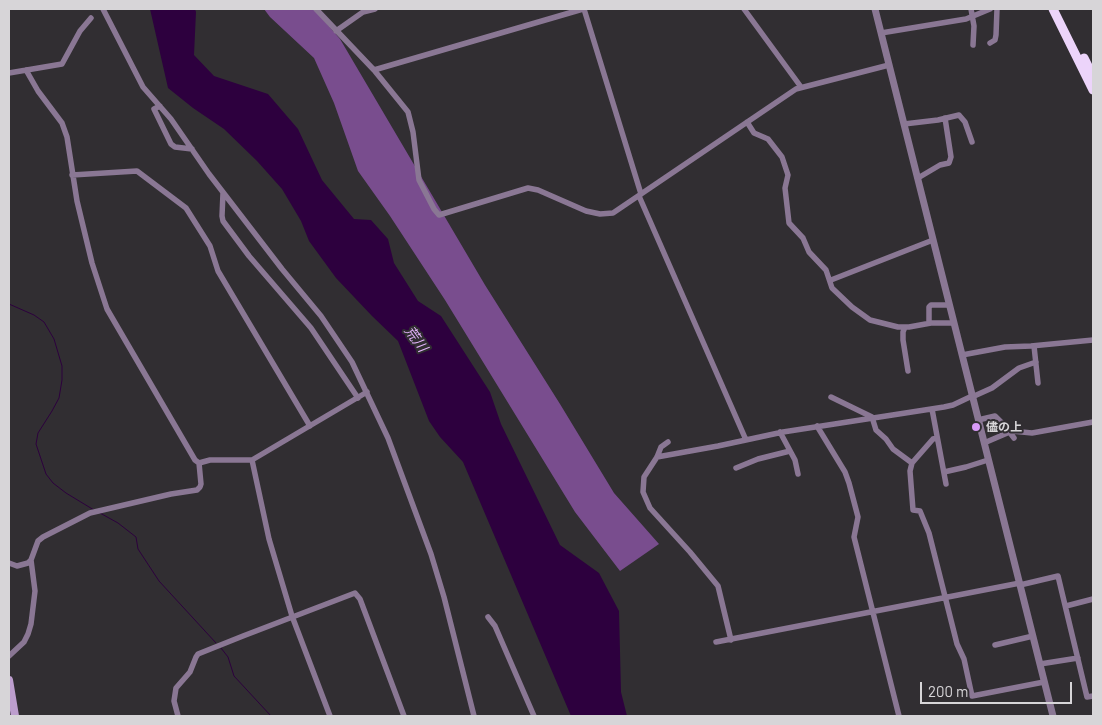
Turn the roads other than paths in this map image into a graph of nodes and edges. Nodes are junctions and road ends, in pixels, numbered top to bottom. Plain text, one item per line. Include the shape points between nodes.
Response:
1 (103, 9) edge
2 (316, 9) edge
3 (375, 9) edge
4 (583, 9) edge
5 (744, 9) edge
6 (875, 9) edge
7 (971, 9) edge
8 (990, 9) edge
9 (997, 9) edge
10 (1053, 9) edge
11 (1059, 9) edge
12 (972, 17) junction
13 (91, 18) dead end
14 (336, 31) junction
15 (881, 33) junction
16 (990, 43) dead end
17 (973, 45) dead end
18 (889, 66) junction
19 (26, 70) junction
20 (374, 70) junction
21 (9, 73) edge
22 (1093, 76) edge
23 (801, 87) junction
24 (1093, 90) edge
25 (160, 106) junction
26 (945, 118) junction
27 (747, 122) junction
28 (904, 124) junction
29 (972, 142) dead end
30 (192, 149) junction
31 (72, 175) junction
32 (918, 178) junction
33 (224, 193) junction
34 (640, 195) junction
35 (933, 240) junction
36 (831, 280) junction
37 (949, 305) junction
38 (929, 323) junction
39 (954, 323) junction
40 (905, 326) junction
41 (1093, 340) edge
42 (1034, 346) junction
43 (962, 355) junction
44 (1036, 362) junction
45 (908, 370) dead end
46 (1038, 383) dead end
47 (367, 392) junction
48 (972, 396) junction
49 (831, 397) dead end
50 (358, 398) junction
51 (932, 409) junction
52 (872, 417) junction
53 (978, 420) junction
54 (1093, 422) edge
55 (310, 426) junction
56 (818, 426) junction
57 (780, 432) junction
58 (1010, 432) junction
59 (937, 438) junction
60 (1014, 438) dead end
61 (746, 440) junction
62 (668, 442) dead end
63 (984, 443) junction
64 (790, 451) junction
65 (657, 457) junction
66 (252, 460) junction
67 (988, 460) junction
68 (199, 463) junction
69 (912, 463) junction
70 (736, 468) dead end
71 (944, 472) junction
72 (798, 474) dead end
73 (946, 484) dead end
74 (30, 560) junction
75 (9, 564) edge
76 (1020, 584) junction
77 (946, 597) junction
78 (1093, 599) edge
79 (1066, 606) junction
80 (873, 612) junction
81 (292, 617) junction
82 (488, 617) dead end
83 (1033, 636) junction
84 (731, 640) junction
85 (716, 642) dead end
86 (994, 645) dead end
87 (9, 656) edge
88 (1078, 658) junction
89 (1040, 664) junction
90 (9, 680) edge
91 (1044, 682) junction
92 (1093, 696) edge
93 (15, 716) edge
94 (178, 716) edge
95 (330, 716) edge
96 (404, 716) edge
97 (474, 716) edge
98 (534, 716) edge
99 (899, 716) edge
100 (1053, 716) edge

1 - 25 street via 143,87
2 - 14 street
3 - 14 street via 363,12
4 - 20 street
4 - 34 street
5 - 23 street
6 - 15 street
7 - 12 street
8 - 12 street
9 - 16 street via 995,40
10 - 24 highway
11 - 22 highway
12 - 15 street
12 - 17 street
13 - 19 street via 62,64
14 - 20 street
15 - 18 street
18 - 23 street
18 - 28 street
19 - 21 street
19 - 31 street via 62,124
20 - 34 street via 408,112 419,180 439,215 528,188 600,214 613,214
23 - 27 street
25 - 30 street
25 - 30 street via 154,109 171,144
26 - 28 street
26 - 29 street via 962,117
26 - 32 street via 951,157 949,164 940,165
27 - 34 street
27 - 36 street via 754,133 768,139 782,157 788,175 784,188 789,223
28 - 32 street
30 - 33 street
31 - 55 street via 137,171 186,208 210,246 218,271
31 - 68 street via 92,263 107,309
32 - 35 street
33 - 47 street via 331,330
33 - 50 street via 223,221 315,334
34 - 61 street
35 - 36 street
35 - 37 street
36 - 40 street via 832,288 870,320
37 - 38 street via 929,307
37 - 39 street
38 - 39 street
38 - 40 street
39 - 43 street
40 - 45 street via 903,340
41 - 42 street
42 - 43 street via 1005,346
42 - 44 street
43 - 48 street
44 - 46 street
44 - 48 street via 1019,368 992,388
47 - 50 street
47 - 97 street via 399,465 431,554
48 - 51 street via 953,405
48 - 53 street
49 - 52 street
50 - 55 street
51 - 52 street
51 - 59 street
52 - 56 street
52 - 69 street via 876,430 893,449
53 - 58 street via 995,416
53 - 63 street
54 - 58 street via 1032,433
55 - 66 street
56 - 57 street
56 - 80 street via 849,483 858,517 854,537
57 - 61 street
57 - 64 street
58 - 60 street
58 - 63 street
59 - 69 street via 932,439
59 - 71 street
61 - 65 street
62 - 65 street via 661,447
63 - 67 street
64 - 70 street
64 - 72 street
65 - 84 street via 644,477 646,500 718,586
66 - 68 street
66 - 81 street via 269,539
67 - 71 street
67 - 76 street
68 - 74 street via 199,489 90,513 43,537
69 - 77 street via 913,510 920,511 930,533
71 - 73 street
74 - 75 street via 17,566
74 - 87 street via 35,591 31,624 24,642
76 - 77 street
76 - 79 street via 1058,576
76 - 83 street
77 - 80 street
77 - 91 street via 972,696
78 - 79 street
79 - 88 street
80 - 84 street
80 - 99 street
81 - 94 street via 196,656 190,672 176,688 174,701
81 - 95 street
81 - 96 street via 358,594
82 - 98 street
83 - 86 street
83 - 89 street
84 - 85 street
88 - 89 street
88 - 92 street via 1087,697
89 - 91 street
90 - 93 main road
91 - 100 street

